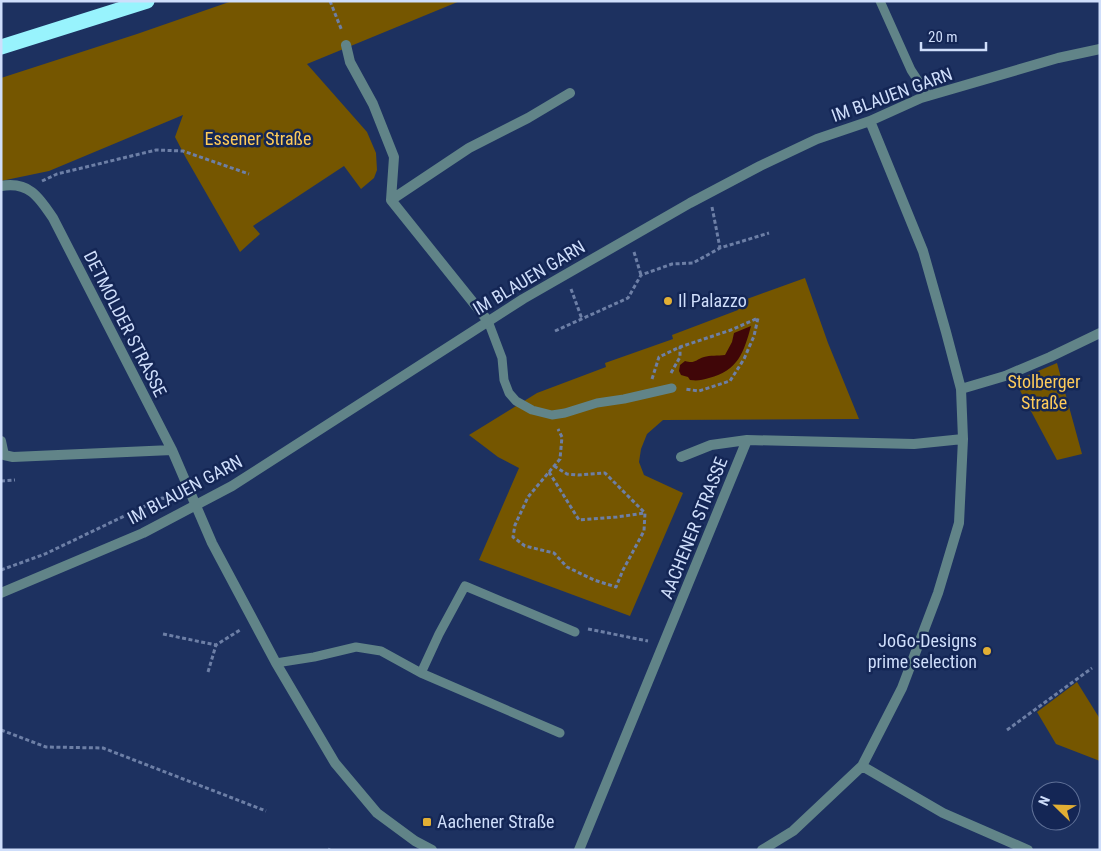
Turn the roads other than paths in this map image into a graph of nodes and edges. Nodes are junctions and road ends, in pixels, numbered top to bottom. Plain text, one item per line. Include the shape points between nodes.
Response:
1 (147, 1) edge
2 (880, 1) edge
3 (346, 45) dead end
4 (1, 47) edge
5 (1100, 49) edge
6 (570, 93) dead end
7 (928, 96) junction
8 (870, 121) junction
9 (1, 186) edge
10 (391, 200) junction
11 (488, 321) junction
12 (1100, 333) edge
13 (672, 388) road end
14 (961, 389) junction
15 (963, 439) junction
16 (747, 440) junction
17 (1, 441) edge
18 (172, 450) junction
19 (682, 457) dead end
20 (195, 505) junction
21 (1, 593) edge
22 (575, 632) road end
23 (276, 663) junction
24 (421, 673) junction
25 (560, 733) dead end
26 (862, 766) junction
27 (432, 850) edge
28 (579, 850) edge
29 (762, 850) edge
30 (1028, 850) edge

1 - 4 highway
2 - 7 lane via 911,70
3 - 10 street via 350,62 373,104 394,156
5 - 7 street, IM BLAUEN GARN
6 - 10 street via 469,148
7 - 8 street, IM BLAUEN GARN
8 - 11 street, IM BLAUEN GARN via 818,139 760,166
8 - 14 street via 923,252
9 - 18 street, DETMOLDER STRASSE via 28,188 41,199
10 - 11 street
11 - 13 lane via 502,358 509,392 516,401 532,410 552,415 565,413
11 - 20 street, IM BLAUEN GARN via 232,486
12 - 14 street via 1005,376
14 - 15 street
15 - 16 street, AACHENER STRASSE via 914,444
15 - 26 street via 959,523 938,593 902,688
16 - 19 street, AACHENER STRASSE via 711,444
16 - 28 street, AACHENER STRASSE
17 - 18 street via 4,455 13,456
18 - 20 street, DETMOLDER STRASSE
20 - 21 street, IM BLAUEN GARN via 142,533
20 - 23 street
22 - 24 lane via 465,586
23 - 24 lane via 356,647 381,651
23 - 27 street via 336,762 377,813
24 - 25 lane
26 - 29 street via 793,831
26 - 30 street via 943,813

